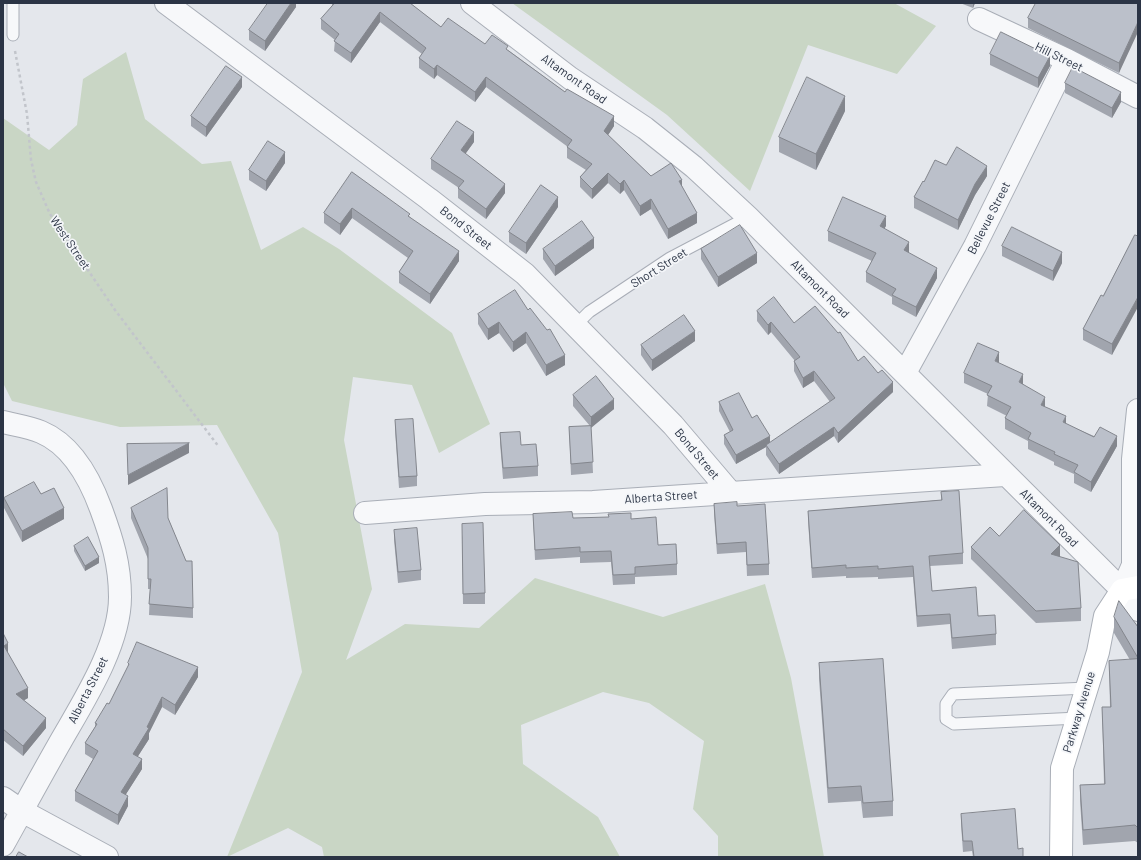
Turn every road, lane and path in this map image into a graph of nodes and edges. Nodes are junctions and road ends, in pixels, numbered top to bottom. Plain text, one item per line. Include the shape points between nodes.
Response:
1 (13, 3) edge
2 (166, 3) edge
3 (472, 3) edge
4 (979, 19) dead end
5 (13, 35) joint
6 (1068, 60) junction
7 (1138, 98) edge
8 (748, 218) junction
9 (575, 326) junction
10 (906, 373) junction
11 (1138, 410) edge
12 (3, 422) edge
13 (218, 447) dead end
14 (1135, 459) edge
15 (1005, 475) junction
16 (730, 492) junction
17 (365, 513) dead end
18 (1130, 589) edge
19 (1138, 610) edge
20 (1087, 688) junction
21 (1078, 718) junction
22 (3, 798) edge
23 (22, 811) junction
24 (3, 845) edge
25 (107, 857) edge
26 (1061, 857) edge

1 - 5 lane
2 - 9 street, Bond Street via 429,199 525,274
3 - 8 street, Altamont Road via 570,78 645,128 694,168
4 - 6 street, Hill Street
5 - 13 path, West Street via 36,182 50,214 115,310
6 - 7 street, Hill Street
6 - 10 street, Bellevue Street via 976,246
8 - 9 lane, Short Street via 670,258 589,312
8 - 10 street, Altamont Road
9 - 16 street, Bond Street via 673,425
10 - 15 street, Altamont Road
11 - 14 street
12 - 23 street, Alberta Street via 41,432 59,442 74,456 94,491 116,552 120,598 116,624 94,682
14 - 18 street via 1133,565
15 - 16 street, Alberta Street
15 - 18 street, Altamont Road
16 - 17 street, Alberta Street via 594,502 486,504
18 - 19 street, Altamont Road
18 - 20 street, Parkway Avenue via 1105,616
20 - 21 street, Parkway Avenue
20 - 21 lane via 953,694 946,704 946,718 954,724
21 - 26 street, Parkway Avenue via 1062,768
22 - 23 street
23 - 24 street, Alberta Street
23 - 25 street

